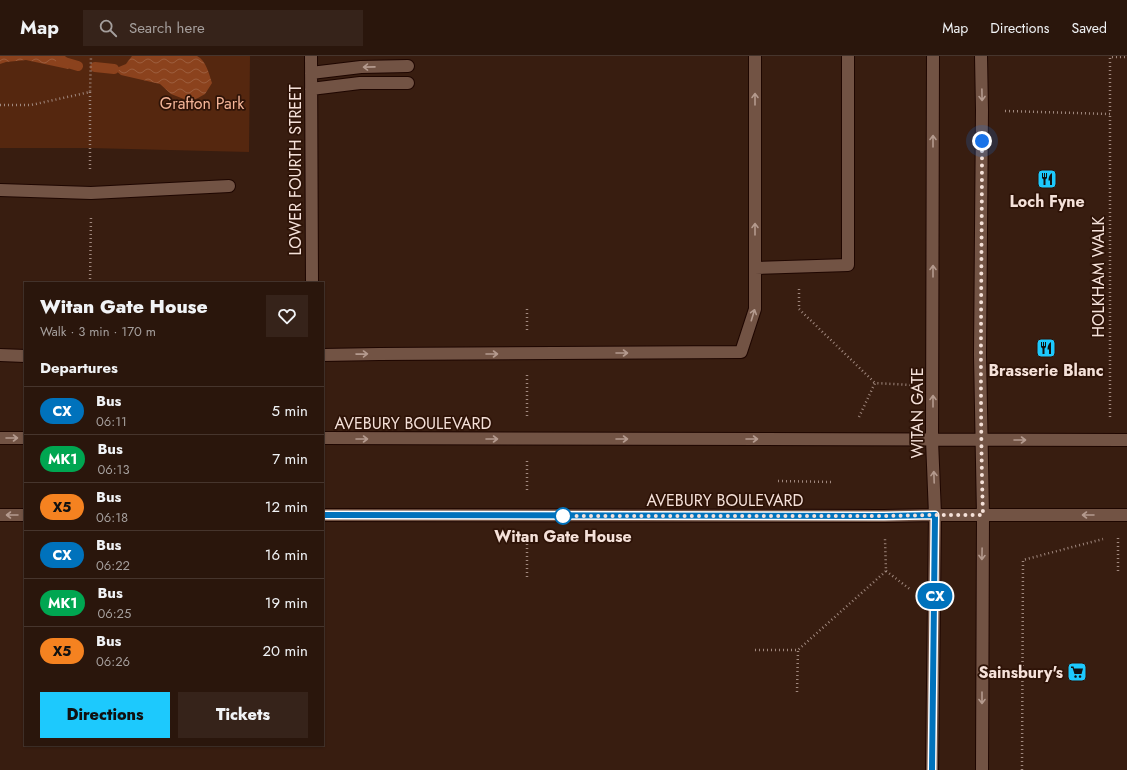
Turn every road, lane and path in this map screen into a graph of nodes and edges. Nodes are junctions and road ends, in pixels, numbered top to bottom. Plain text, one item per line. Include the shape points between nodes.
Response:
1 (91, 56) edge
2 (311, 56) edge
3 (755, 56) edge
4 (848, 56) edge
5 (933, 56) edge
6 (981, 56) edge
7 (1110, 56) edge
8 (1127, 57) edge
9 (408, 66) dead end
10 (311, 73) junction
11 (408, 83) dead end
12 (311, 89) junction
13 (90, 92) junction
14 (0, 105) edge
15 (982, 110) junction
16 (1110, 114) junction
17 (229, 186) dead end
18 (0, 190) edge
19 (91, 193) junction
20 (755, 268) junction
21 (90, 282) edge
22 (312, 282) edge
23 (799, 309) dead end
24 (0, 355) edge
25 (324, 355) edge
26 (24, 356) edge
27 (875, 382) junction
28 (933, 386) junction
29 (0, 438) edge
30 (24, 438) edge
31 (324, 438) edge
32 (849, 439) junction
33 (932, 440) junction
34 (981, 440) junction
35 (1110, 440) junction
36 (1127, 440) edge
37 (778, 481) dead end
38 (832, 482) dead end
39 (0, 515) edge
40 (24, 515) edge
41 (324, 515) edge
42 (935, 515) junction
43 (983, 515) junction
44 (1122, 515) edge
45 (884, 516) junction
46 (1118, 536) junction
47 (1122, 536) dead end
48 (1118, 573) dead end
49 (755, 650) dead end
50 (798, 650) junction
51 (797, 692) dead end
52 (932, 770) edge
53 (982, 770) edge
54 (1022, 770) edge

1 - 13 path
2 - 10 street, LOWER FOURTH STREET
20 -> 3 street
4 - 20 street via 848,265
28 -> 5 street, WITAN GATE
6 -> 15 street
7 - 8 path
7 - 16 path, HOLKHAM WALK
9 -> 10 street via 360,67
10 - 12 street, LOWER FOURTH STREET
11 - 12 street via 360,83
12 - 22 street, LOWER FOURTH STREET
13 - 14 path via 30,105
13 - 19 path
15 - 16 path
15 - 34 street
16 - 35 path, HOLKHAM WALK
17 - 19 street
18 - 19 street
19 - 21 path
25 -> 20 street via 741,352 755,309
23 - 27 path
24 - 26 street
27 - 28 path
27 - 32 path
33 -> 28 street, WITAN GATE
29 -> 30 street
31 -> 32 street, AVEBURY BOULEVARD
32 - 33 street, AVEBURY BOULEVARD
33 - 34 street, AVEBURY BOULEVARD
42 -> 33 street, WITAN GATE
34 -> 35 street, AVEBURY BOULEVARD
34 - 43 street
35 - 36 street, AVEBURY BOULEVARD
37 - 38 path
40 -> 39 street
41 - 45 street, AVEBURY BOULEVARD
42 - 43 street, AVEBURY BOULEVARD
42 - 45 street, AVEBURY BOULEVARD
42 - 52 street, WITAN GATE
44 -> 43 street, AVEBURY BOULEVARD
43 -> 53 street
44 - 46 path
45 - 50 path via 886,571
46 - 47 path
46 - 48 path
46 - 54 path via 1023,560
49 - 50 path
50 - 51 path

